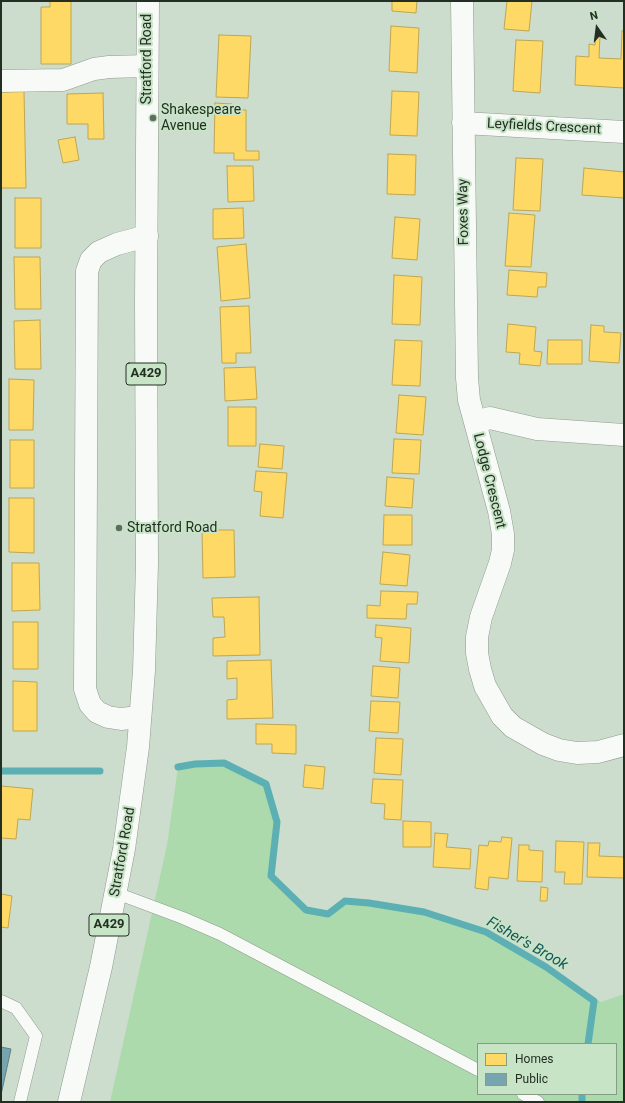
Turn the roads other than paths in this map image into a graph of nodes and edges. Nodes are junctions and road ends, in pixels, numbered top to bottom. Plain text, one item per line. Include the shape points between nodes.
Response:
1 (148, 1) edge
2 (462, 1) edge
3 (147, 66) junction
4 (1, 81) edge
5 (463, 122) junction
6 (624, 132) edge
7 (147, 236) junction
8 (475, 422) junction
9 (624, 435) edge
10 (140, 717) junction
11 (624, 745) edge
12 (116, 893) junction
13 (1, 1001) edge
14 (477, 1069) edge
15 (525, 1095) edge
16 (20, 1102) edge
17 (69, 1102) edge
18 (538, 1102) edge

1 - 3 street, Stratford Road / A429
2 - 5 street, Foxes Way
3 - 4 street via 94,69 63,80
3 - 7 street, Stratford Road / A429
5 - 6 street, Leyfields Crescent
5 - 8 street, Foxes Way via 467,378
7 - 10 street, Stratford Road / A429 via 147,564
7 - 10 street via 99,252 91,260 87,271 85,690 90,704 97,712 121,719
8 - 9 street, Lodge Crescent via 490,418 537,429
8 - 11 street, Lodge Crescent via 498,505 503,534 500,563 476,637 485,686 495,705 513,727 543,744 577,753 598,752
10 - 12 street, Stratford Road / A429 via 131,802
12 - 14 lane via 220,934
12 - 17 street, Stratford Road / A429
13 - 16 lane via 16,1008 36,1036
15 - 18 lane

